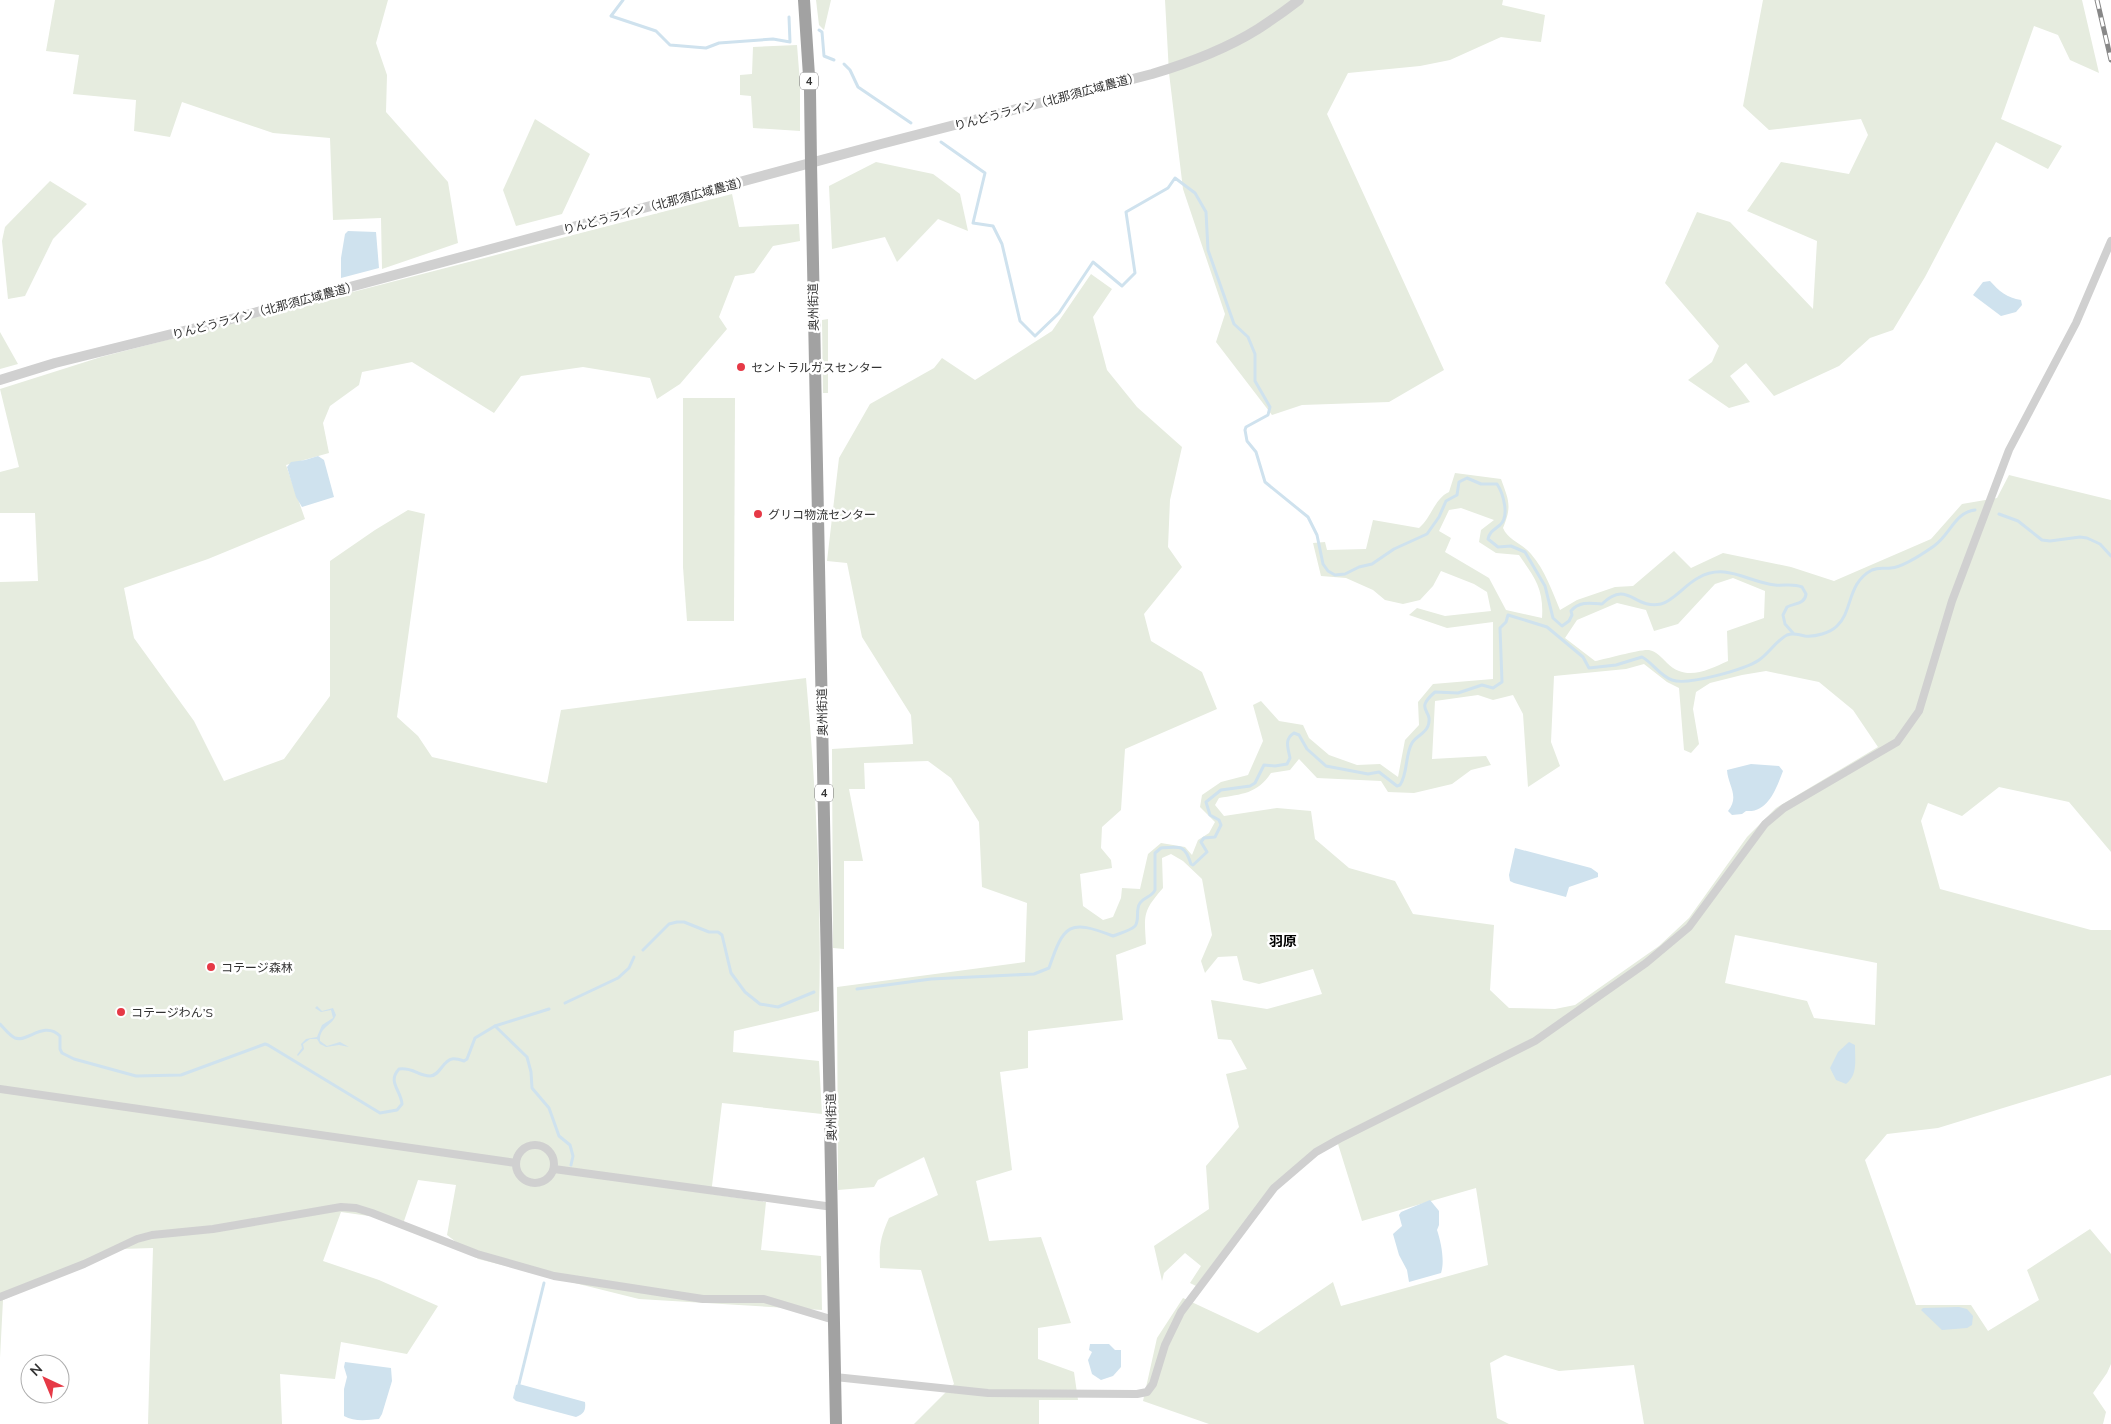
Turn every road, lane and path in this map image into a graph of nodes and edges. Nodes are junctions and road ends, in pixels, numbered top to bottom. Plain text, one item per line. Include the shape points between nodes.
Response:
1 (804, 0) edge
2 (1299, 0) edge
3 (811, 162) junction
4 (2111, 241) edge
5 (0, 380) edge
6 (0, 1089) edge
7 (516, 1163) junction
8 (554, 1169) junction
9 (833, 1207) junction
10 (0, 1297) edge
11 (834, 1320) junction
12 (835, 1377) junction
13 (836, 1424) edge

1 - 3 highway, 奥州街道 / 4
2 - 3 street, りんどうライン（北那須広域農道） via 1236,42 1181,65
3 - 5 street, りんどうライン（北那須広域農道）
3 - 9 highway, 奥州街道 / 4
4 - 12 street via 2076,323 2002,466 1952,601 1919,711 1908,729 1897,742 1784,808 1765,824 1706,907 1669,946 1534,1041 1339,1139 1294,1170 1274,1188 1181,1312 1147,1392 1108,1395 988,1393
6 - 7 street
7 - 8 street via 522,1179 534,1184 547,1180
7 - 8 street via 522,1150 539,1145 550,1152
8 - 9 street
9 - 11 highway, 奥州街道 / 4
10 - 11 street via 84,1264 137,1238 213,1229 341,1207 372,1213 477,1254 554,1276 702,1299 764,1299
11 - 12 highway, 奥州街道 / 4
12 - 13 highway, 奥州街道 / 4

